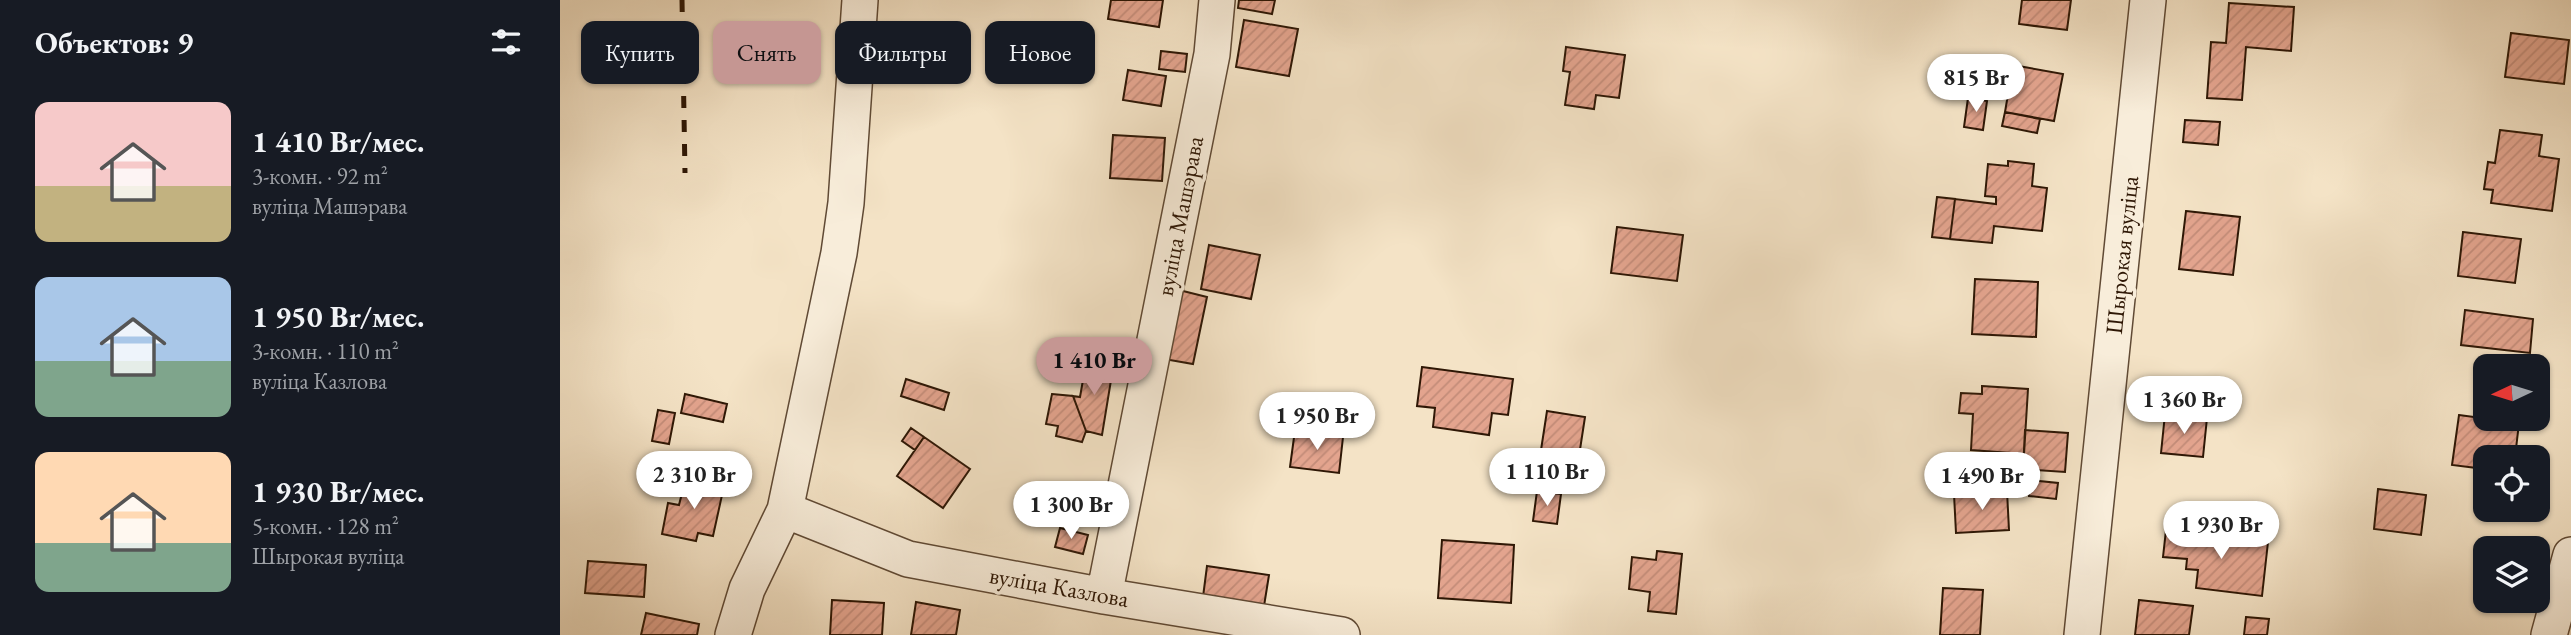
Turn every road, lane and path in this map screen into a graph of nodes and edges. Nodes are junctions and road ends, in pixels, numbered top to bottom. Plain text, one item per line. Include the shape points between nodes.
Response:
1 (860, 0) edge
2 (1217, 0) edge
3 (2148, 0) edge
4 (785, 510) junction
5 (2571, 555) edge
6 (1104, 596) junction
7 (733, 635) edge
8 (1342, 635) edge
9 (2082, 635) edge
10 (2549, 635) edge

1 - 4 street via 839,253
2 - 6 street, вуліца Машэрава via 1212,54
3 - 9 street, Шырокая вуліца
4 - 6 street, вуліца Казлова via 908,559
4 - 7 street via 747,589
5 - 10 street
6 - 8 street, вуліца Казлова

